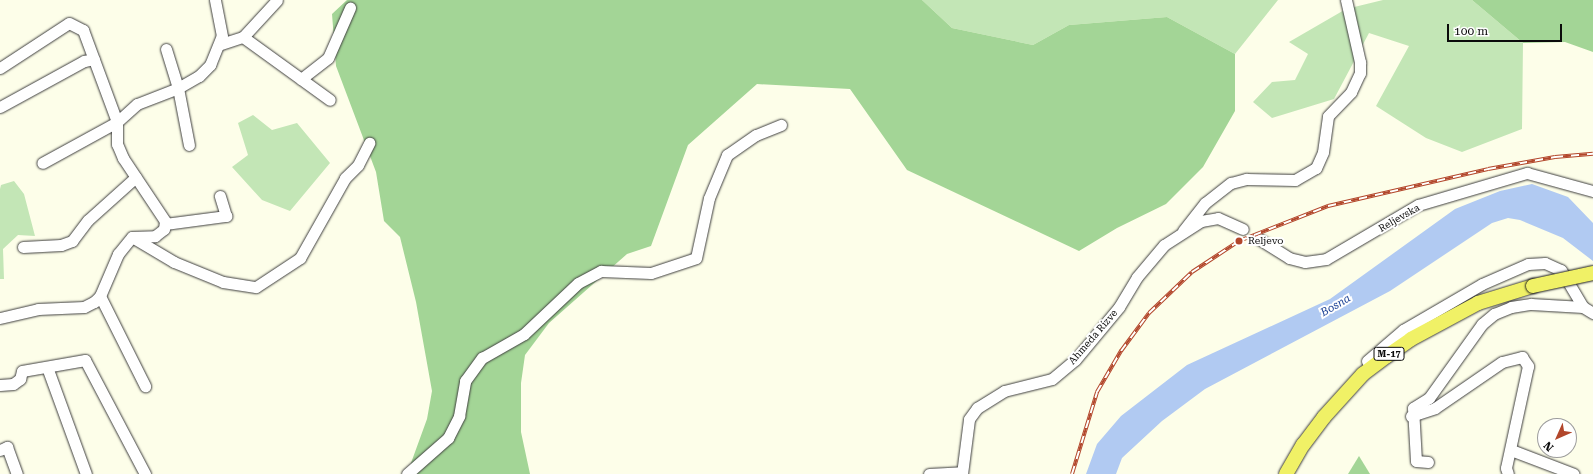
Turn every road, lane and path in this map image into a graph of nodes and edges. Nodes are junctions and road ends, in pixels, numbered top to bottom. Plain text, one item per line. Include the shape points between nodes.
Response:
1 (215, 0) edge
2 (277, 0) edge
3 (1346, 0) edge
4 (350, 8) dead end
5 (243, 37) junction
6 (221, 44) junction
7 (166, 49) dead end
8 (94, 59) junction
9 (0, 68) edge
10 (301, 79) junction
11 (178, 88) junction
12 (330, 100) dead end
13 (0, 108) edge
14 (116, 122) junction
15 (781, 125) dead end
16 (369, 143) dead end
17 (189, 145) dead end
18 (42, 164) dead end
19 (136, 177) junction
20 (1593, 191) edge
21 (220, 196) dead end
22 (165, 224) junction
23 (1243, 229) dead end
24 (1182, 233) junction
25 (132, 237) junction
26 (1259, 239) dead end
27 (23, 246) dead end
28 (1593, 273) edge
29 (100, 296) junction
30 (1583, 307) junction
31 (1593, 313) edge
32 (0, 318) edge
33 (1367, 361) dead end
34 (47, 366) junction
35 (0, 385) edge
36 (145, 386) dead end
37 (1411, 416) junction
38 (0, 450) edge
39 (1511, 450) junction
40 (1428, 462) dead end
41 (962, 473) edge
42 (17, 474) edge
43 (86, 474) edge
44 (145, 474) edge
45 (407, 474) edge
46 (930, 474) edge
47 (1286, 474) edge
48 (1508, 474) edge
49 (1574, 474) edge

1 - 6 street via 222,27
2 - 5 street
3 - 24 street via 1360,62 1360,73 1351,92 1328,116 1323,152 1316,168 1295,180 1246,179 1231,183 1205,203
4 - 10 street via 328,58
5 - 6 street
5 - 10 street
6 - 11 street via 210,65 199,76
7 - 11 street
8 - 9 street via 83,30 69,23
8 - 13 street via 84,61
8 - 14 street
10 - 12 street
11 - 14 street via 137,104
11 - 17 street
14 - 18 street
14 - 19 street via 117,144
15 - 45 street via 756,136 727,155 709,198 696,258 652,273 601,271 578,284 524,334 493,349 482,358 465,381 459,416 451,433
16 - 25 street via 358,165 344,178 300,258 256,287 223,282 174,262
19 - 22 street
19 - 27 street via 88,220 72,241 61,245
20 - 26 street, Reljevska via 1527,173 1418,205 1326,259 1305,262 1289,258
21 - 22 street via 226,216
22 - 25 street via 161,233 155,236
23 - 24 street, Ahmeda Rizve via 1218,218 1201,221
24 - 41 street, Ahmeda Rizve via 1164,245 1137,277 1119,307 1069,365 1052,379 1004,391 977,408 969,419
25 - 29 street via 118,254
28 - 47 main road, M-17, bridge via 1533,286 1478,303 1411,339 1363,374 1303,445
29 - 32 street via 84,307 38,309
29 - 36 street
30 - 31 street
30 - 33 street via 1561,270 1545,263 1528,264 1482,284 1403,330
30 - 37 street via 1531,304 1494,314 1474,333 1430,398 1413,408
34 - 35 street via 22,371 20,379 13,384
34 - 43 street
34 - 44 street via 85,360
37 - 39 street via 1435,408 1502,362 1522,357 1528,366
37 - 40 street via 1416,461
38 - 42 street via 7,447
39 - 48 street via 1506,468
39 - 49 street
41 - 46 street

